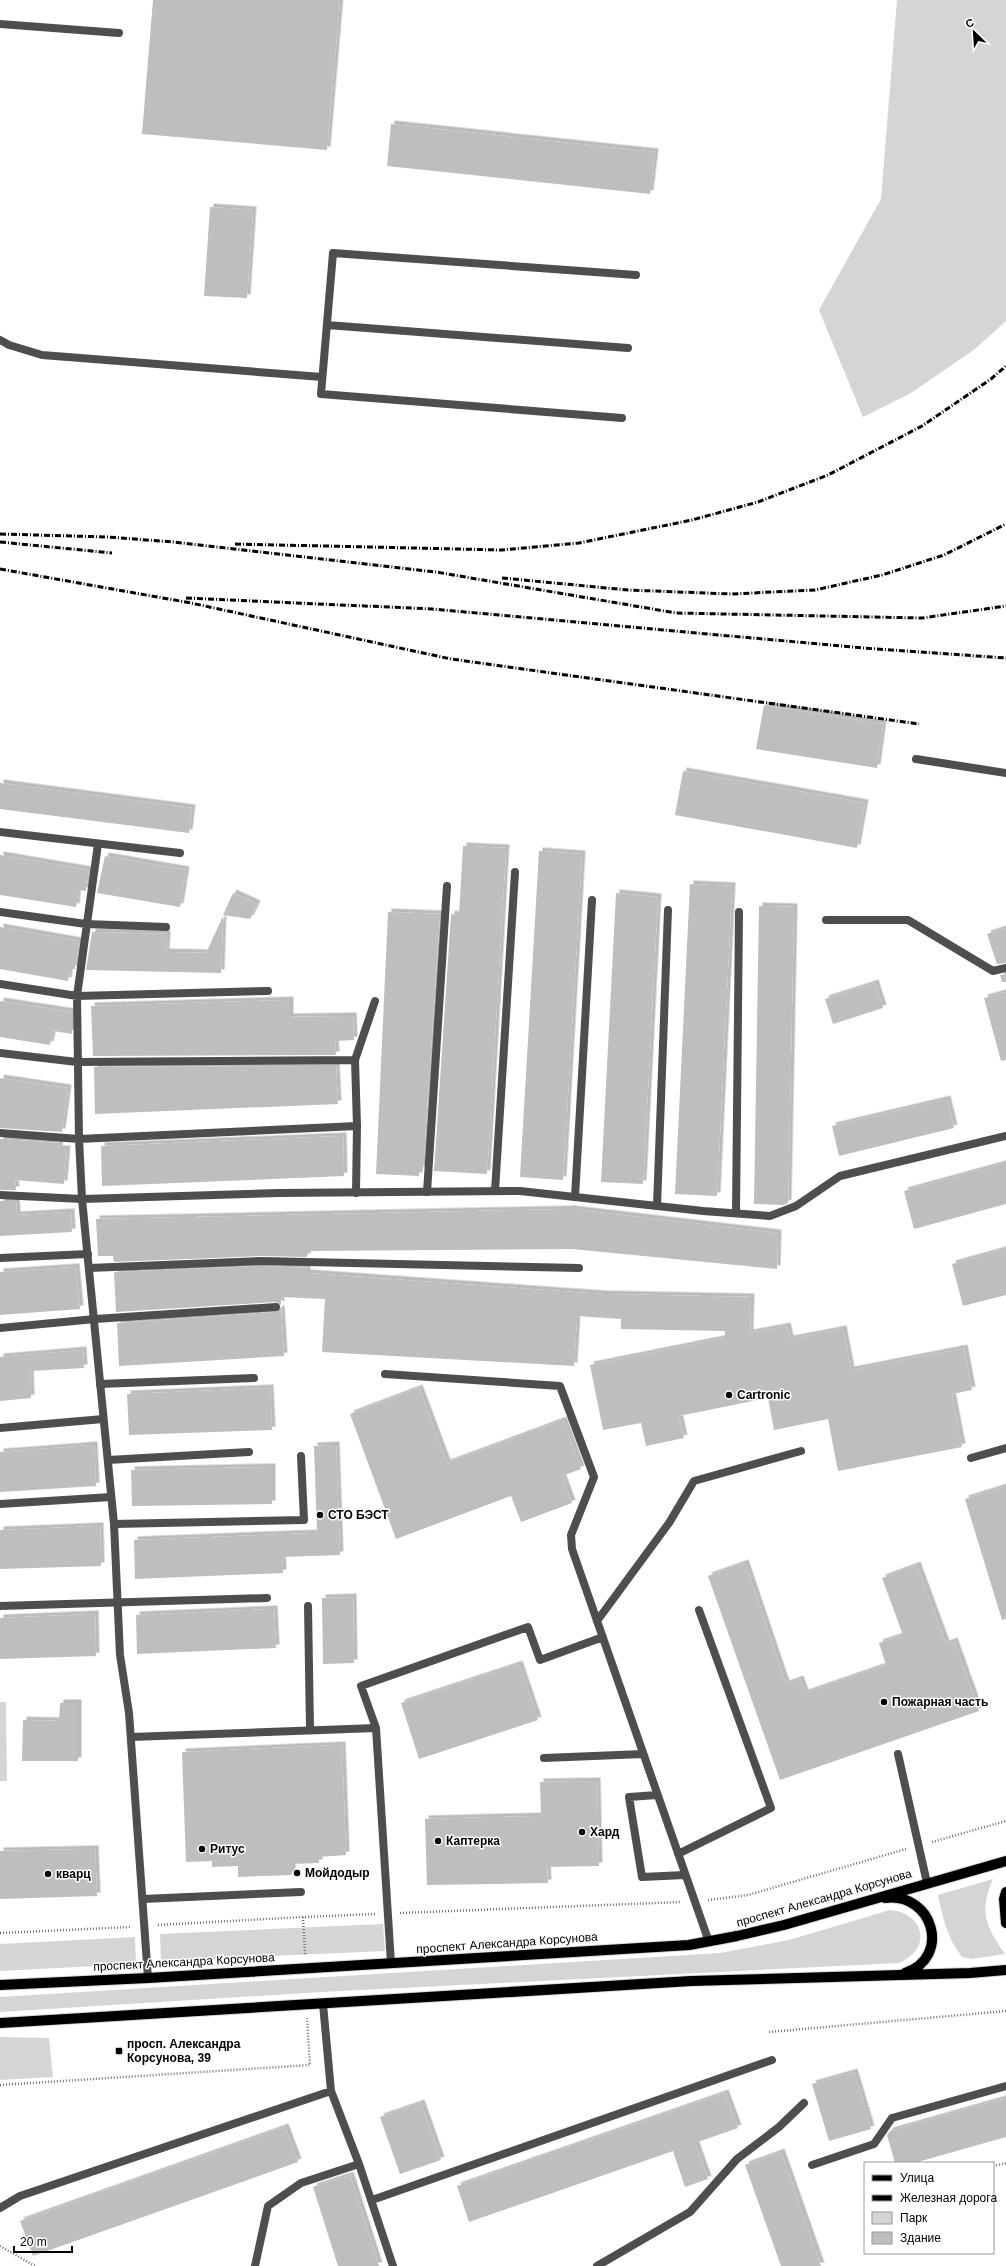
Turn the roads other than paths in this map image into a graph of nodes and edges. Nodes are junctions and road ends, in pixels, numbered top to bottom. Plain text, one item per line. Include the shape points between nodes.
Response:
1 (0, 24) edge
2 (119, 34) dead end
3 (636, 275) dead end
4 (327, 325) junction
5 (0, 340) edge
6 (628, 348) dead end
7 (322, 377) junction
8 (622, 418) dead end
9 (916, 759) dead end
10 (1006, 773) edge
11 (0, 832) edge
12 (98, 844) junction
13 (180, 853) dead end
14 (515, 872) dead end
15 (447, 886) dead end
16 (592, 900) dead end
17 (668, 910) dead end
18 (0, 912) edge
19 (739, 912) dead end
20 (826, 920) dead end
21 (86, 924) junction
22 (166, 927) dead end
23 (1006, 968) edge
24 (0, 984) edge
25 (268, 991) dead end
26 (77, 996) junction
27 (375, 1001) dead end
28 (0, 1053) edge
29 (355, 1060) junction
30 (77, 1062) junction
31 (357, 1126) junction
32 (0, 1133) edge
33 (1006, 1136) edge
34 (79, 1139) junction
35 (495, 1191) junction
36 (356, 1192) junction
37 (427, 1192) junction
38 (0, 1195) edge
39 (575, 1197) junction
40 (82, 1199) junction
41 (657, 1206) junction
42 (736, 1213) junction
43 (88, 1254) junction
44 (0, 1258) edge
45 (89, 1268) junction
46 (579, 1268) dead end
47 (276, 1307) dead end
48 (95, 1319) junction
49 (0, 1328) edge
50 (385, 1374) dead end
51 (254, 1378) dead end
52 (100, 1384) junction
53 (103, 1420) junction
54 (0, 1428) edge
55 (1006, 1448) edge
56 (801, 1451) dead end
57 (249, 1452) dead end
58 (301, 1456) dead end
59 (972, 1458) dead end
60 (108, 1460) junction
61 (111, 1497) junction
62 (0, 1504) edge
63 (114, 1524) junction
64 (267, 1598) dead end
65 (117, 1602) junction
66 (0, 1606) edge
67 (308, 1606) dead end
68 (699, 1610) dead end
69 (597, 1621) junction
70 (603, 1637) junction
71 (376, 1728) junction
72 (310, 1729) junction
73 (131, 1737) junction
74 (643, 1754) junction
75 (898, 1754) dead end
76 (544, 1758) dead end
77 (657, 1795) junction
78 (678, 1854) junction
79 (1006, 1861) edge
80 (686, 1875) junction
81 (927, 1883) junction
82 (301, 1892) dead end
83 (1006, 1892) edge
84 (143, 1899) junction
85 (868, 1900) junction
86 (1006, 1923) edge
87 (709, 1942) junction
88 (391, 1963) junction
89 (1006, 1970) edge
90 (900, 1975) junction
91 (148, 1978) junction
92 (0, 1984) edge
93 (323, 2004) junction
94 (0, 2023) edge
95 (772, 2060) dead end
96 (1006, 2086) edge
97 (331, 2091) junction
98 (804, 2103) dead end
99 (359, 2164) junction
100 (812, 2166) dead end
101 (372, 2200) junction
102 (0, 2208) edge
103 (255, 2266) edge
104 (393, 2266) edge
105 (597, 2266) edge

1 - 2 street
3 - 4 street via 333,253
4 - 6 street
4 - 7 street
5 - 7 street via 42,355
7 - 8 street via 321,394
9 - 10 street
11 - 12 street
12 - 13 street
12 - 21 street
14 - 35 street
15 - 37 street
16 - 39 street
17 - 41 street
18 - 21 street
19 - 42 street
20 - 23 street via 908,920 993,971
21 - 22 street
21 - 26 street
24 - 26 street
25 - 26 street
26 - 30 street
27 - 29 street
28 - 30 street
29 - 30 street
29 - 31 street
30 - 34 street
31 - 34 street
31 - 36 street
32 - 34 street
33 - 42 street via 840,1176 796,1206 770,1216
34 - 40 street
35 - 37 street
35 - 39 street
36 - 37 street
36 - 40 street
38 - 40 street
39 - 41 street
40 - 43 street
41 - 42 street
43 - 44 street
43 - 45 street
45 - 46 street via 261,1261
45 - 48 street
47 - 48 street
48 - 49 street
48 - 52 street
50 - 69 street via 560,1386 594,1477 571,1536 572,1549
51 - 52 street
52 - 53 street
53 - 54 street
53 - 60 street
55 - 59 street
56 - 69 street via 694,1481 670,1523
57 - 60 street
58 - 63 street via 304,1520
60 - 61 street
61 - 62 street
61 - 63 street
63 - 65 street
64 - 65 street
65 - 66 street
65 - 73 street via 120,1655
67 - 72 street
68 - 78 street via 771,1808
69 - 70 street
70 - 71 street via 540,1660 528,1627 362,1686
70 - 74 street
71 - 72 street
71 - 88 street
72 - 73 street
73 - 84 street
74 - 76 street
74 - 77 street
75 - 81 street
77 - 78 street
77 - 80 street via 629,1797 642,1877
78 - 80 street
79 - 81 main road, проспект Александра Корсунова
80 - 87 street
81 - 85 main road, проспект Александра Корсунова
82 - 84 street
83 - 86 main road
84 - 91 street
85 - 87 main road, проспект Александра Корсунова via 784,1925
85 - 90 main road via 888,1897 904,1899 917,1906 927,1917 932,1929 932,1946 925,1960 914,1970
87 - 88 main road, проспект Александра Корсунова
88 - 91 main road, проспект Александра Корсунова
89 - 90 main road
90 - 93 main road via 691,1981
91 - 92 main road, проспект Александра Корсунова
93 - 94 main road
93 - 97 street
95 - 101 street
96 - 100 street via 892,2118 874,2144
97 - 99 street
97 - 102 street via 20,2196
98 - 105 street via 779,2127 737,2159 690,2212
99 - 101 street
99 - 103 street via 301,2183 268,2206
101 - 104 street

